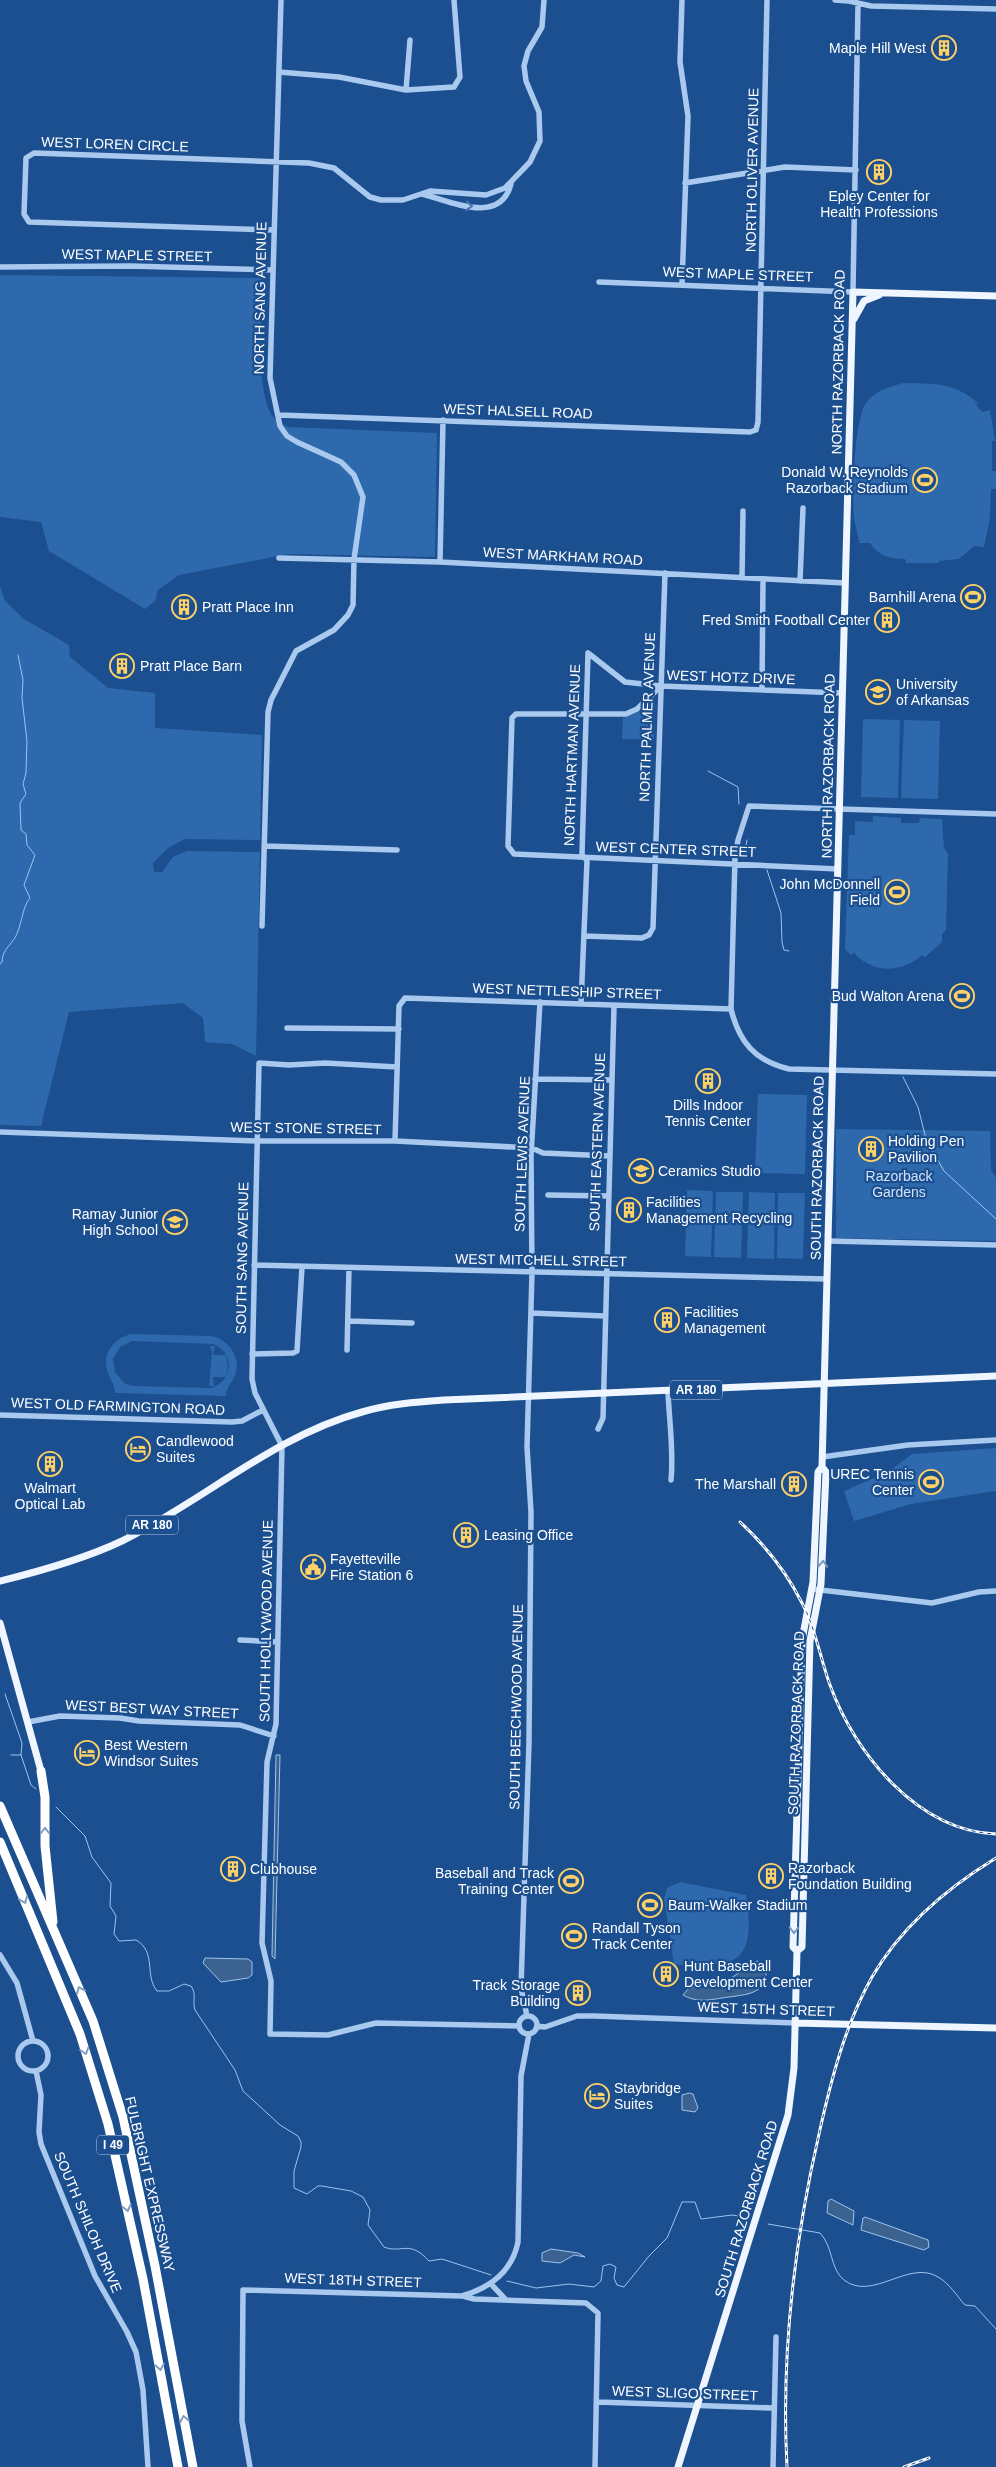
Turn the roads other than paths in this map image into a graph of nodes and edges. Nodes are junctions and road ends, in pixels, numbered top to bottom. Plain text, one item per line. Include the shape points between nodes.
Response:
1 (281, 0) edge
2 (454, 0) edge
3 (544, 0) edge
4 (682, 0) edge
5 (767, 0) edge
6 (835, 0) edge
7 (858, 4) junction
8 (996, 9) edge
9 (410, 40) dead end
10 (279, 72) junction
11 (406, 90) junction
12 (277, 162) junction
13 (764, 169) junction
14 (856, 170) junction
15 (511, 183) junction
16 (685, 183) junction
17 (422, 194) junction
18 (274, 230) junction
19 (0, 267) edge
20 (273, 270) junction
21 (598, 282) dead end
22 (682, 284) junction
23 (762, 288) junction
24 (853, 292) junction
25 (882, 293) junction
26 (996, 296) edge
27 (852, 326) junction
28 (279, 415) junction
29 (443, 420) junction
30 (756, 430) joint
31 (803, 508) dead end
32 (743, 511) dead end
33 (279, 558) dead end
34 (354, 559) junction
35 (440, 562) junction
36 (665, 573) junction
37 (742, 578) junction
38 (763, 579) junction
39 (800, 581) junction
40 (845, 583) junction
41 (660, 686) junction
42 (762, 690) junction
43 (842, 693) junction
44 (587, 713) junction
45 (840, 809) junction
46 (996, 814) edge
47 (265, 846) junction
48 (397, 850) dead end
49 (514, 854) joint
50 (584, 858) junction
51 (656, 861) junction
52 (735, 863) junction
53 (838, 869) junction
54 (262, 926) dead end
55 (584, 936) junction
56 (540, 1002) junction
57 (581, 1004) junction
58 (614, 1006) junction
59 (731, 1010) junction
60 (287, 1028) dead end
61 (399, 1029) junction
62 (397, 1067) junction
63 (832, 1070) junction
64 (996, 1074) edge
65 (535, 1079) junction
66 (611, 1080) junction
67 (0, 1132) edge
68 (257, 1141) junction
69 (395, 1141) junction
70 (532, 1148) junction
71 (610, 1156) junction
72 (548, 1195) dead end
73 (608, 1196) junction
74 (828, 1241) junction
75 (996, 1245) edge
76 (254, 1265) junction
77 (302, 1267) junction
78 (349, 1268) junction
79 (532, 1273) junction
80 (606, 1275) junction
81 (827, 1279) junction
82 (531, 1313) junction
83 (605, 1316) junction
84 (348, 1321) junction
85 (412, 1323) dead end
86 (348, 1350) dead end
87 (252, 1354) junction
88 (996, 1376) edge
89 (824, 1384) junction
90 (668, 1391) junction
91 (603, 1394) junction
92 (528, 1398) junction
93 (263, 1410) junction
94 (0, 1415) edge
95 (598, 1429) dead end
96 (996, 1440) edge
97 (282, 1446) junction
98 (822, 1457) junction
99 (671, 1480) dead end
100 (0, 1581) edge
101 (816, 1589) junction
102 (996, 1591) edge
103 (0, 1623) edge
104 (240, 1640) dead end
105 (278, 1642) junction
106 (28, 1722) junction
107 (274, 1736) junction
108 (42, 1771) joint
109 (0, 1806) edge
110 (0, 1842) edge
111 (0, 1846) edge
112 (6, 1855) junction
113 (54, 1932) junction
114 (0, 1955) edge
115 (527, 2016) junction
116 (795, 2023) junction
117 (519, 2026) junction
118 (537, 2026) junction
119 (996, 2028) edge
120 (529, 2034) junction
121 (33, 2041) junction
122 (36, 2071) junction
123 (491, 2284) junction
124 (484, 2288) junction
125 (462, 2296) junction
126 (490, 2300) junction
127 (506, 2300) junction
128 (776, 2338) dead end
129 (597, 2402) junction
130 (699, 2405) junction
131 (773, 2408) junction
132 (175, 2448) junction
133 (148, 2467) edge
134 (173, 2467) edge
135 (178, 2467) edge
136 (193, 2467) edge
137 (250, 2467) edge
138 (595, 2467) edge
139 (678, 2467) edge
140 (773, 2467) edge

1 - 10 street, NORTH SANG AVENUE
2 - 11 street via 460,77 457,85
3 - 15 street via 542,27 528,51 524,66 538,112 540,140 530,162
4 - 16 street via 680,62 688,116
5 - 13 street, NORTH OLIVER AVENUE
6 - 7 street
7 - 8 street
7 - 14 street, NORTH RAZORBACK ROAD
9 - 11 street
10 - 11 street via 339,77
10 - 12 street, NORTH SANG AVENUE
12 - 17 street via 321,164 334,168 370,197 381,200 402,200
12 - 18 street, NORTH SANG AVENUE
12 - 18 street, WEST LOREN CIRCLE via 34,153 27,156 25,162 24,214 29,222
13 - 14 street
13 - 16 street
13 - 23 street, NORTH OLIVER AVENUE
14 - 24 street, NORTH RAZORBACK ROAD
15 - 17 street via 486,195 430,191
17 -> 15 street via 457,205 488,207 500,203
16 - 22 street
18 - 20 street, NORTH SANG AVENUE
19 - 20 street, WEST MAPLE STREET
20 - 28 street, NORTH SANG AVENUE via 269,365
21 - 22 street, WEST MAPLE STREET
22 - 23 street, WEST MAPLE STREET
23 - 24 street, WEST MAPLE STREET
23 - 30 street, NORTH OLIVER AVENUE
24 - 25 main road, WEST MAPLE STREET
24 - 27 main road, NORTH RAZORBACK ROAD
25 - 26 main road, WEST MAPLE STREET
25 - 27 main road via 864,301
27 - 40 main road, NORTH RAZORBACK ROAD
28 - 29 street, WEST HALSELL ROAD
28 - 34 street, NORTH SANG AVENUE via 280,426 287,436 341,462 354,474 363,497
29 - 30 street, WEST HALSELL ROAD
29 - 35 street
31 - 39 street
32 - 37 street
33 - 34 street, WEST MARKHAM ROAD
34 - 35 street, WEST MARKHAM ROAD
34 - 47 street, NORTH SANG AVENUE via 353,605 348,615 334,630 296,651 271,700 268,712
35 - 36 street, WEST MARKHAM ROAD
36 - 37 street, WEST MARKHAM ROAD
36 - 41 street, NORTH PALMER AVENUE
37 - 38 street, WEST MARKHAM ROAD
38 - 39 street, WEST MARKHAM ROAD
38 - 42 street
39 - 40 street, WEST MARKHAM ROAD
40 - 43 main road, NORTH RAZORBACK ROAD
41 - 42 street, WEST HOTZ DRIVE
41 - 44 street, WEST HOTZ DRIVE via 630,713
41 - 44 street, NORTH HARTMAN AVENUE via 625,682 588,652
41 - 51 street, NORTH PALMER AVENUE
42 - 43 street, WEST HOTZ DRIVE
43 - 45 main road, NORTH RAZORBACK ROAD
44 - 49 street, WEST HOTZ DRIVE via 516,714 512,718 508,846
44 - 50 street, NORTH HARTMAN AVENUE
45 - 46 street
45 - 52 street via 749,806 738,840
45 - 53 main road, NORTH RAZORBACK ROAD
47 - 48 street
47 - 54 street
49 - 50 street, WEST CENTER STREET
50 - 51 street, WEST CENTER STREET
50 - 55 street, NORTH HARTMAN AVENUE
51 - 52 street, WEST CENTER STREET
51 - 55 street, NORTH PALMER AVENUE via 653,928 649,935 642,938
52 - 53 street, WEST CENTER STREET
52 - 59 street
53 - 63 main road, SOUTH RAZORBACK ROAD
55 - 57 street, NORTH HARTMAN AVENUE
56 - 57 street, WEST NETTLESHIP STREET
56 - 61 street, WEST NETTLESHIP STREET via 410,998 402,1000
56 - 65 street, SOUTH LEWIS AVENUE
57 - 58 street, WEST NETTLESHIP STREET
58 - 59 street, WEST NETTLESHIP STREET
58 - 66 street, SOUTH EASTERN AVENUE
59 - 63 street via 744,1044 763,1060 789,1069
60 - 61 street
61 - 62 street
62 - 68 street, SOUTH SANG AVENUE via 259,1063
62 - 69 street
63 - 64 street
63 - 74 main road, SOUTH RAZORBACK ROAD
65 - 66 street
65 - 70 street, SOUTH LEWIS AVENUE
66 - 71 street, SOUTH EASTERN AVENUE
67 - 68 street, WEST STONE STREET
68 - 69 street, WEST STONE STREET
68 - 76 street, SOUTH SANG AVENUE
69 - 70 street, WEST STONE STREET
70 - 71 street, WEST STONE STREET via 543,1153
70 - 79 street, SOUTH LEWIS AVENUE
71 - 73 street, SOUTH EASTERN AVENUE
72 - 73 street
73 - 80 street, SOUTH EASTERN AVENUE
74 - 75 street
74 - 81 main road, SOUTH RAZORBACK ROAD
76 - 77 street, WEST MITCHELL STREET
76 - 87 street, SOUTH SANG AVENUE
77 - 78 street, WEST MITCHELL STREET
77 - 87 street via 297,1351 293,1354
78 - 79 street, WEST MITCHELL STREET
78 - 84 street
79 - 80 street, WEST MITCHELL STREET
79 - 82 street, SOUTH LEWIS AVENUE
80 - 81 street, WEST MITCHELL STREET
80 - 83 street, SOUTH EASTERN AVENUE
81 - 89 main road, SOUTH RAZORBACK ROAD
82 - 83 street
82 - 92 street, SOUTH LEWIS AVENUE
83 - 91 street, SOUTH EASTERN AVENUE
84 - 85 street
84 - 86 street
87 - 93 street, SOUTH SANG AVENUE via 252,1385
88 - 89 main road, AR 180
89 - 90 main road, AR 180
89 - 98 main road, SOUTH RAZORBACK ROAD
90 - 91 main road, AR 180
90 - 99 street via 673,1461
91 - 92 main road, AR 180
91 - 95 street, SOUTH EASTERN AVENUE via 603,1418
92 - 97 main road, AR 180 via 444,1400 387,1406 344,1417
92 - 115 street, SOUTH BEECHWOOD AVENUE via 531,1512 521,1988
93 - 94 street, WEST OLD FARMINGTON ROAD via 242,1421 232,1422
93 - 97 street, SOUTH SANG AVENUE
96 - 98 street via 908,1445
97 - 100 main road, AR 180 via 123,1540 74,1560
97 - 105 street, SOUTH HOLLYWOOD AVENUE
98 - 101 main road, SOUTH RAZORBACK ROAD via 822,1467 826,1472
101 - 102 street via 932,1603
101 - 116 main road, SOUTH RAZORBACK ROAD via 810,1641 802,1947 797,1951
103 - 106 main road
104 - 105 street
105 - 107 street, SOUTH HOLLYWOOD AVENUE
106 - 107 street, WEST BEST WAY STREET via 60,1716 120,1718 240,1726
106 - 108 main road
107 - 117 street, SOUTH HOLLYWOOD AVENUE via 267,1762 262,1943 271,1981 270,2034 328,2035 376,2023
113 -> 108 highway via 45,1846
109 - 113 highway, FULBRIGHT EXPRESSWAY / I 49
110 - 112 highway, FULBRIGHT EXPRESSWAY / I 49
111 - 112 highway
112 -> 132 highway, FULBRIGHT EXPRESSWAY / I 49 via 80,2034 108,2124 143,2279
136 -> 113 highway, FULBRIGHT EXPRESSWAY / I 49 via 124,2116 93,2021
114 - 121 street via 21,1991
115 - 117 street via 520,2020
115 - 118 street via 534,2018
116 - 118 street, WEST 15TH STREET via 577,2016 545,2027
116 - 119 main road, WEST 15TH STREET
116 - 130 main road, SOUTH RAZORBACK ROAD via 793,2083 788,2115
117 - 120 street via 522,2032
118 - 120 street
120 - 123 street via 522,2076 518,2242 509,2264
121 - 122 street via 44,2044 48,2053 48,2062
121 - 122 street via 21,2047 18,2057 26,2070
122 - 133 street, SOUTH SHILOH DRIVE via 42,2095 41,2144 95,2276 136,2352 143,2390
123 - 124 street, WEST 18TH STREET
123 - 127 street
124 - 125 street, WEST 18TH STREET
124 - 126 street
125 - 126 street, WEST 18TH STREET
125 - 137 street, WEST 18TH STREET via 243,2290 241,2406
126 - 127 street, WEST 18TH STREET
127 - 129 street, WEST 18TH STREET via 586,2303 598,2312
128 - 131 street
129 - 130 street, WEST SLIGO STREET
129 - 138 street
130 - 131 street, WEST SLIGO STREET
130 - 139 main road, SOUTH RAZORBACK ROAD
131 - 140 street
132 - 134 highway
132 - 135 highway, I 49

